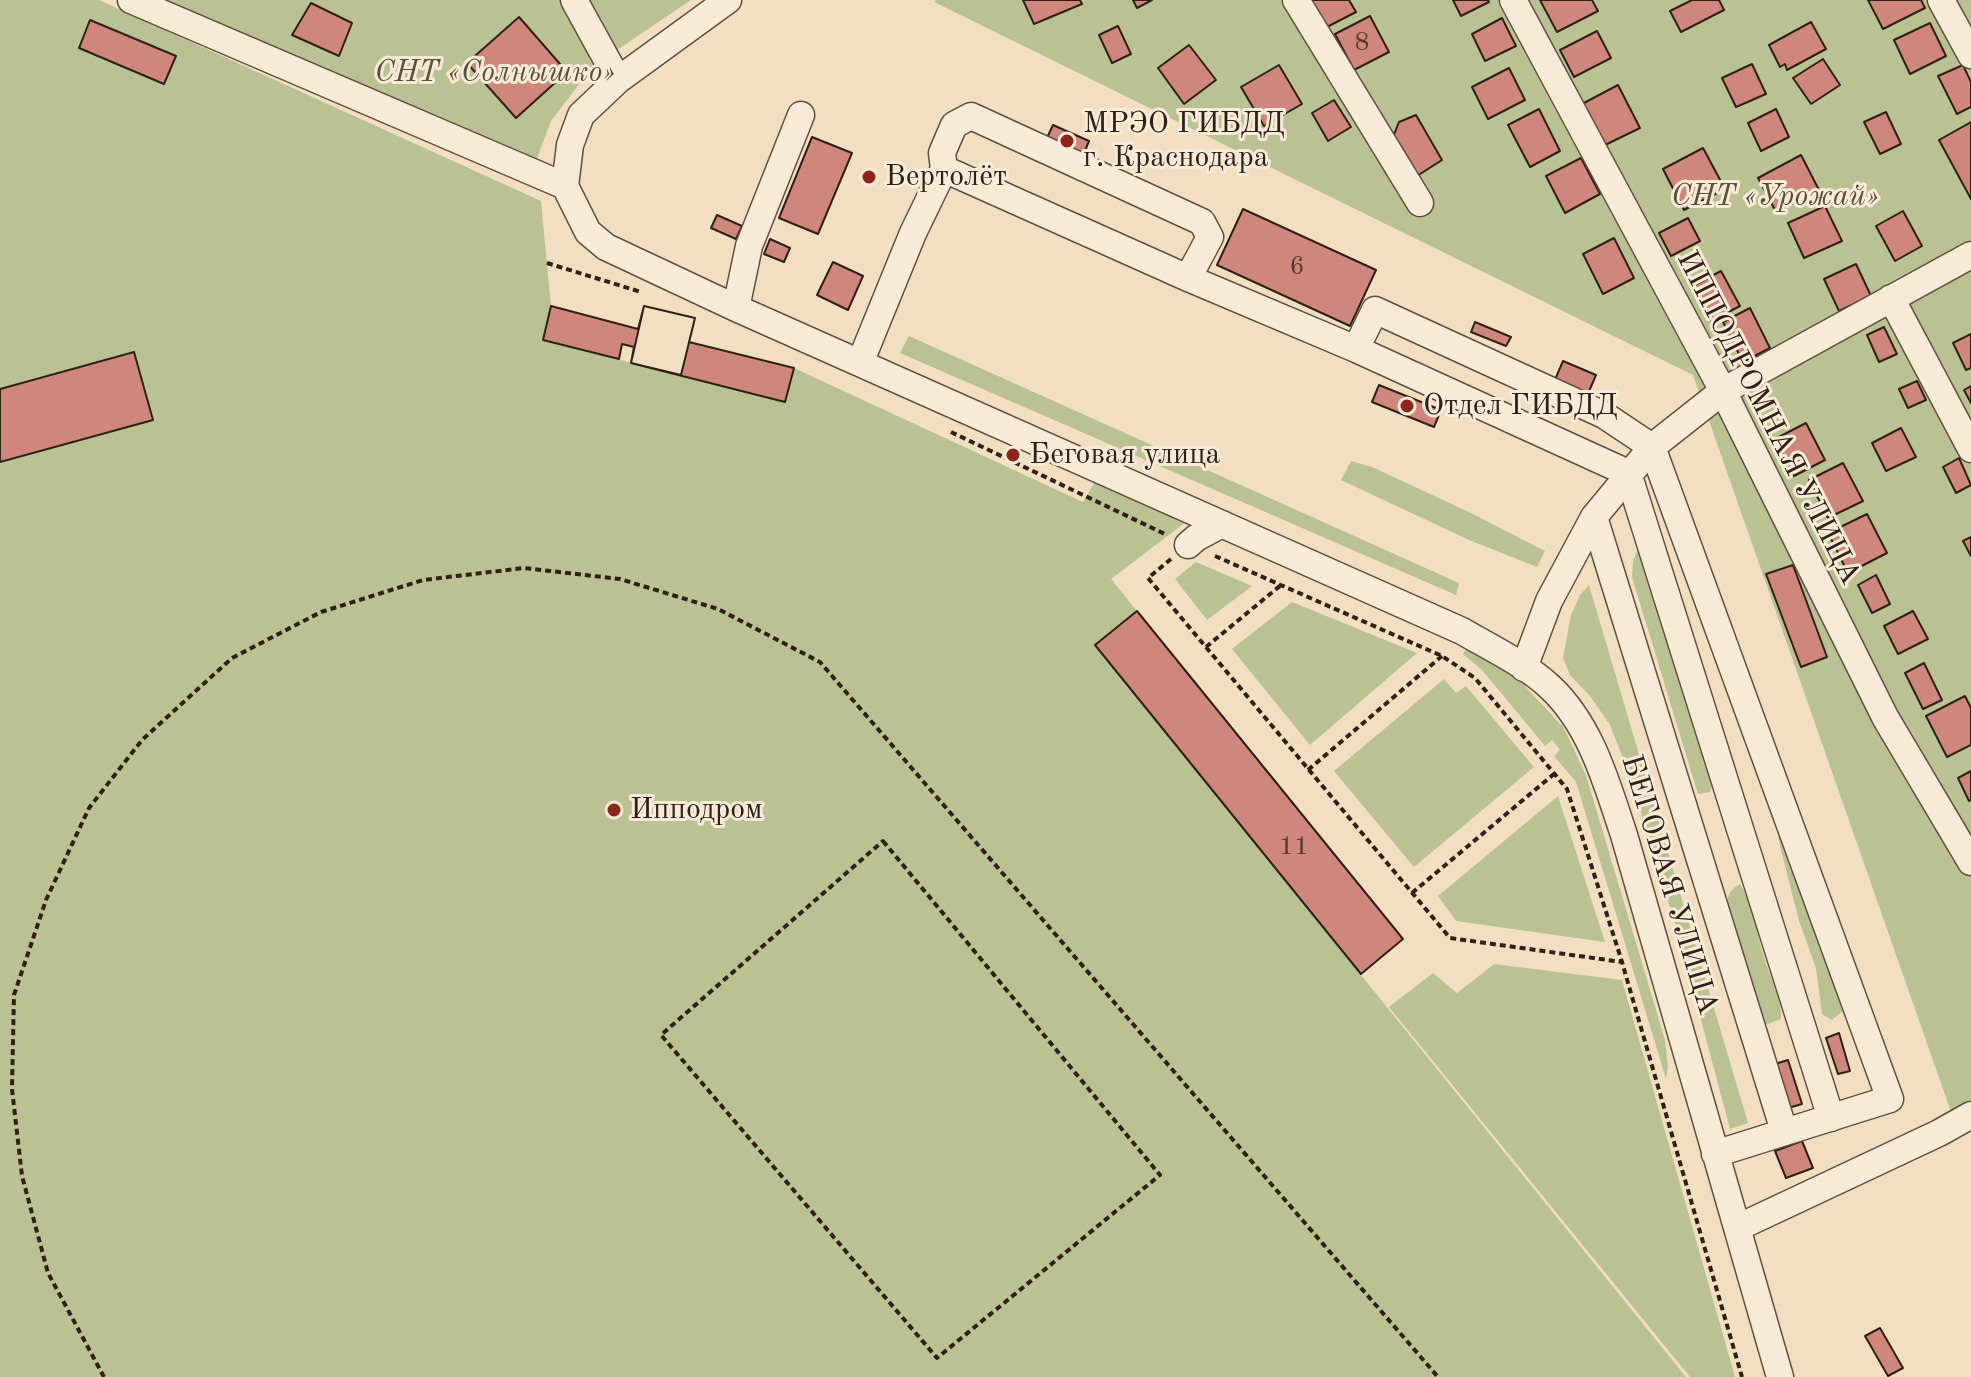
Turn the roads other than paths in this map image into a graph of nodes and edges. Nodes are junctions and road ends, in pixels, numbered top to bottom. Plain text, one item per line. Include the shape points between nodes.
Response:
1 (131, 0) edge
2 (574, 0) edge
3 (727, 0) edge
4 (1296, 0) edge
5 (1513, 0) edge
6 (1941, 0) edge
7 (1971, 55) edge
8 (618, 80) junction
9 (801, 115) dead end
10 (944, 169) junction
11 (565, 186) junction
12 (1420, 203) dead end
13 (1971, 255) edge
14 (1188, 278) junction
15 (1891, 298) junction
16 (736, 308) junction
17 (1356, 349) junction
18 (860, 363) junction
19 (1713, 398) junction
20 (1652, 447) junction
21 (1971, 449) edge
22 (1628, 473) junction
23 (1594, 517) junction
24 (1222, 524) junction
25 (1188, 545) road end
26 (1524, 668) junction
27 (1971, 862) edge
28 (1971, 1115) edge
29 (1831, 1118) junction
30 (1784, 1131) junction
31 (1715, 1154) junction
32 (1739, 1227) junction
33 (1780, 1377) edge

1 - 11 street
2 - 8 street
3 - 8 street
4 - 12 street
5 - 19 street, ИППОДРОМНАЯ УЛИЦА
6 - 7 street
8 - 11 street via 581,115 570,145
9 - 16 street via 749,246
10 - 14 street
10 - 14 street via 942,153 954,125 971,116 1202,222 1210,237
10 - 18 street
11 - 16 street, БЕГОВАЯ УЛИЦА via 588,232 606,247
13 - 15 street
14 - 17 street
15 - 19 street
15 - 21 street
16 - 18 street, БЕГОВАЯ УЛИЦА
17 - 20 street via 1375,310 1604,415
17 - 22 street
18 - 24 street, БЕГОВАЯ УЛИЦА
19 - 20 street
19 - 27 street, ИППОДРОМНАЯ УЛИЦА via 1885,717
20 - 22 street
20 - 29 street via 1890,1099
22 - 23 street
22 - 29 street
23 - 26 street via 1549,601
23 - 30 street
24 - 25 street
24 - 26 street, БЕГОВАЯ УЛИЦА via 1462,631
26 - 31 street, БЕГОВАЯ УЛИЦА via 1551,687 1576,717 1604,777
28 - 32 street
29 - 30 street
30 - 31 street
31 - 32 street, БЕГОВАЯ УЛИЦА
32 - 33 street, БЕГОВАЯ УЛИЦА

